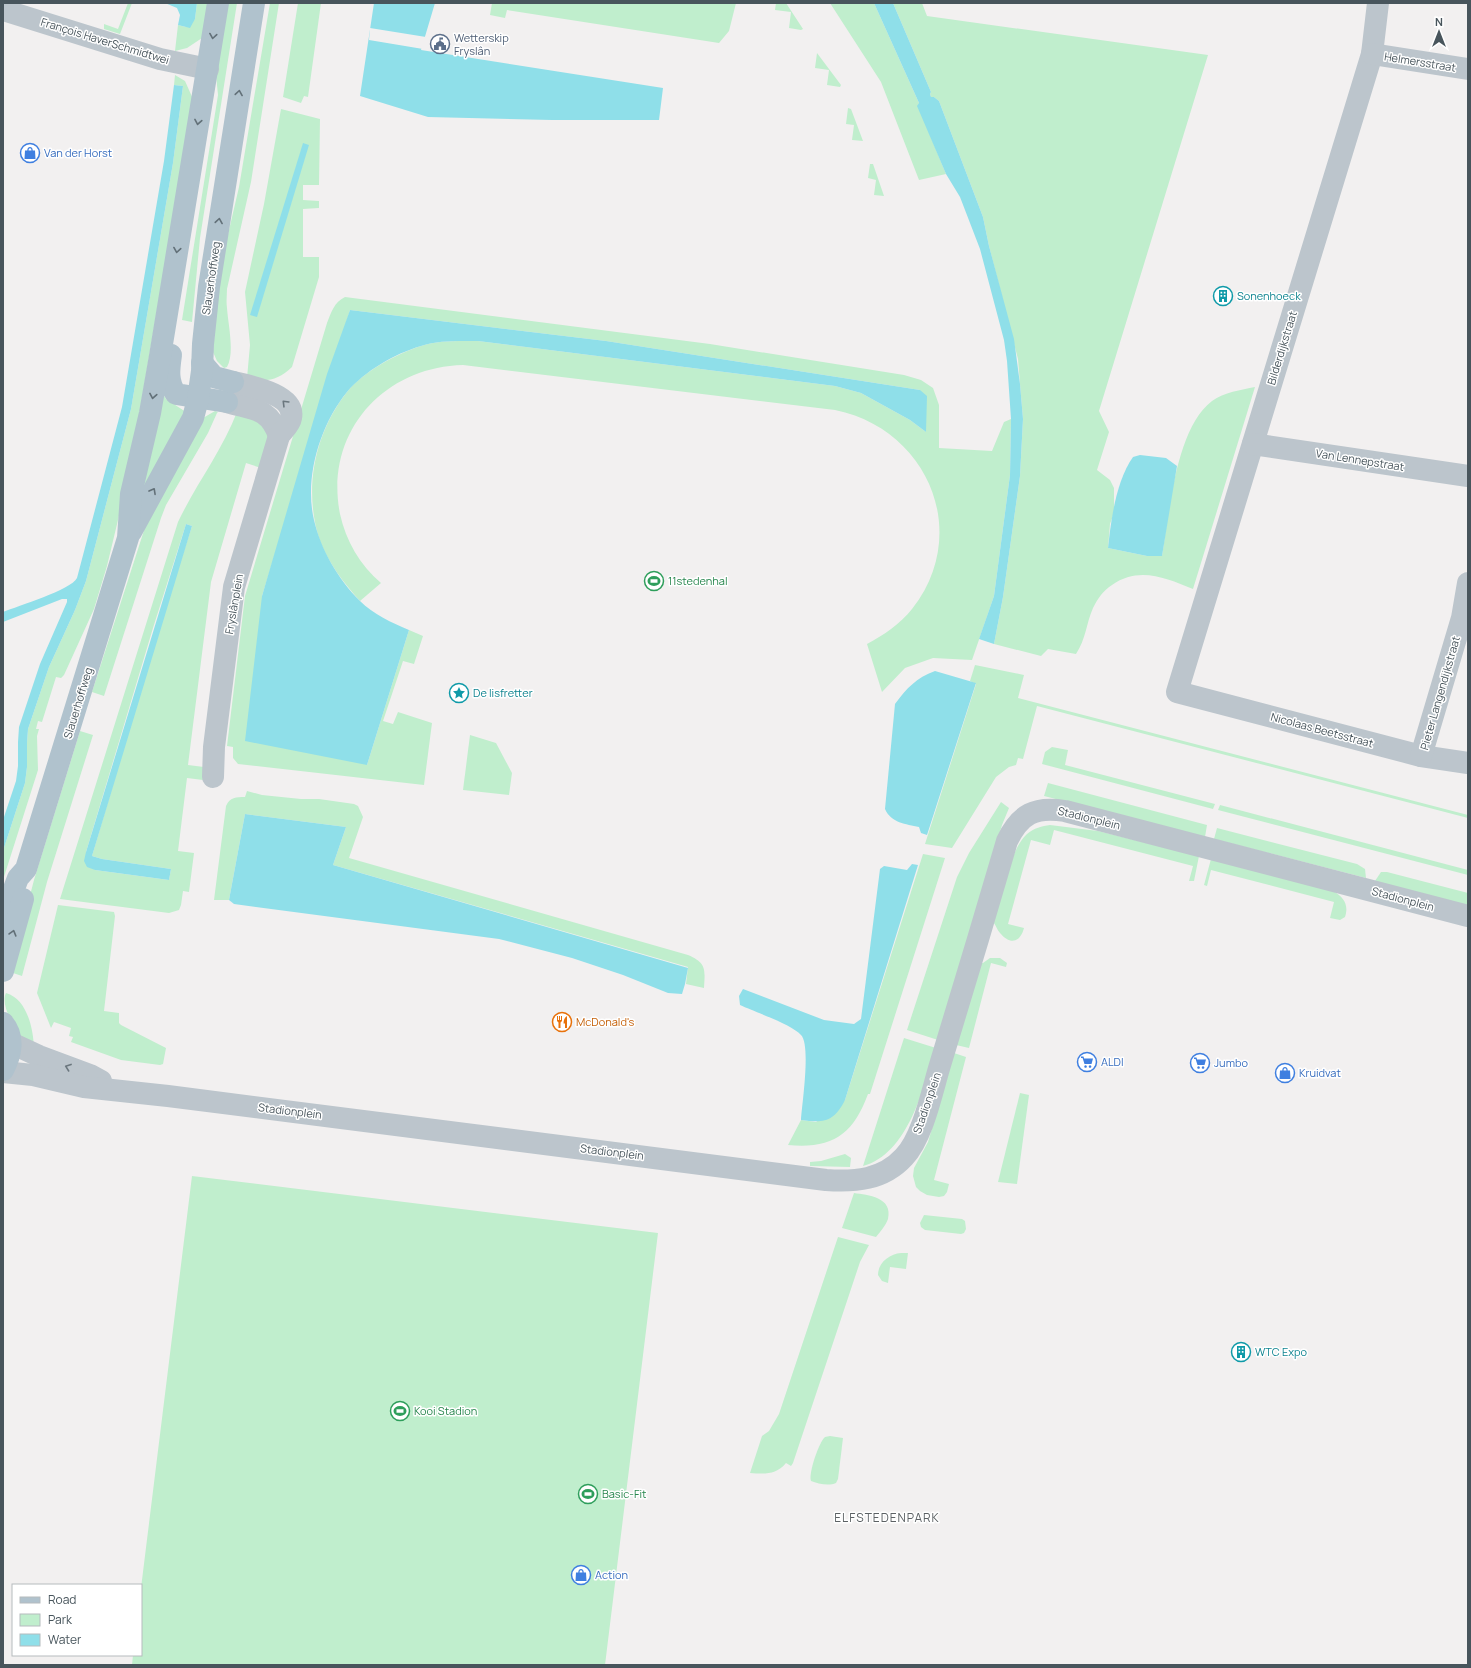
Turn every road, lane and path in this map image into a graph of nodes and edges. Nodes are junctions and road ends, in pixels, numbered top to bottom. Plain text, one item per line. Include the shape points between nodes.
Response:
1 (218, 3) edge
2 (254, 3) edge
3 (1378, 3) edge
4 (3, 10) edge
5 (1372, 54) junction
6 (208, 69) junction
7 (1468, 69) edge
8 (167, 316) junction
9 (202, 363) junction
10 (233, 382) joint
11 (198, 398) junction
12 (227, 402) joint
13 (279, 436) junction
14 (1253, 444) junction
15 (1468, 476) edge
16 (128, 538) junction
17 (1468, 583) edge
18 (1177, 692) joint
19 (1421, 756) junction
20 (1468, 763) edge
21 (213, 777) dead end
22 (26, 868) junction
23 (1468, 916) edge
24 (3, 918) edge
25 (3, 971) edge
26 (3, 1023) edge
27 (11, 1043) junction
28 (3, 1071) edge
29 (116, 1090) junction

1 -> 6 main road, Slauerhoffweg
9 -> 2 main road, Slauerhoffweg via 209,287
3 - 5 street, Bilderdijkstraat
4 - 6 street, François HaverSchmidtwei via 160,59
5 - 7 street, Helmersstraat
5 - 14 street, Bilderdijkstraat
6 -> 8 main road, Slauerhoffweg
8 - 11 main road via 175,332 169,367 172,388 176,394
8 -> 16 main road, Slauerhoffweg via 150,413 131,494
9 - 10 main road via 214,377
9 - 11 main road, Slauerhoffweg
13 -> 10 street, Fryslânplein via 290,423 291,409 288,404 276,395
11 - 12 main road
16 -> 11 main road, Slauerhoffweg via 193,418
12 - 13 street via 268,416
13 - 21 street, Fryslânplein via 234,587 214,747
14 - 15 street, Van Lennepstraat
14 - 18 street, Bilderdijkstraat
16 - 22 main road, Slauerhoffweg
17 - 19 street, Pieter Langendijkstraat via 1462,618
18 - 19 street, Nicolaas Beetsstraat
19 - 20 street, Nicolaas Beetsstraat
22 - 24 main road, Slauerhoffweg via 18,878
25 -> 22 main road, Slauerhoffweg via 28,881
23 - 29 street, Stadionplein via 1065,811 1051,809 1030,813 1013,828 1007,841 916,1138 905,1156 892,1168 873,1178 862,1180 826,1180
26 - 27 main road via 7,1027
27 - 28 main road via 9,1058
29 -> 27 street, Stadionplein via 90,1075
28 - 29 street, Stadionplein via 84,1087

